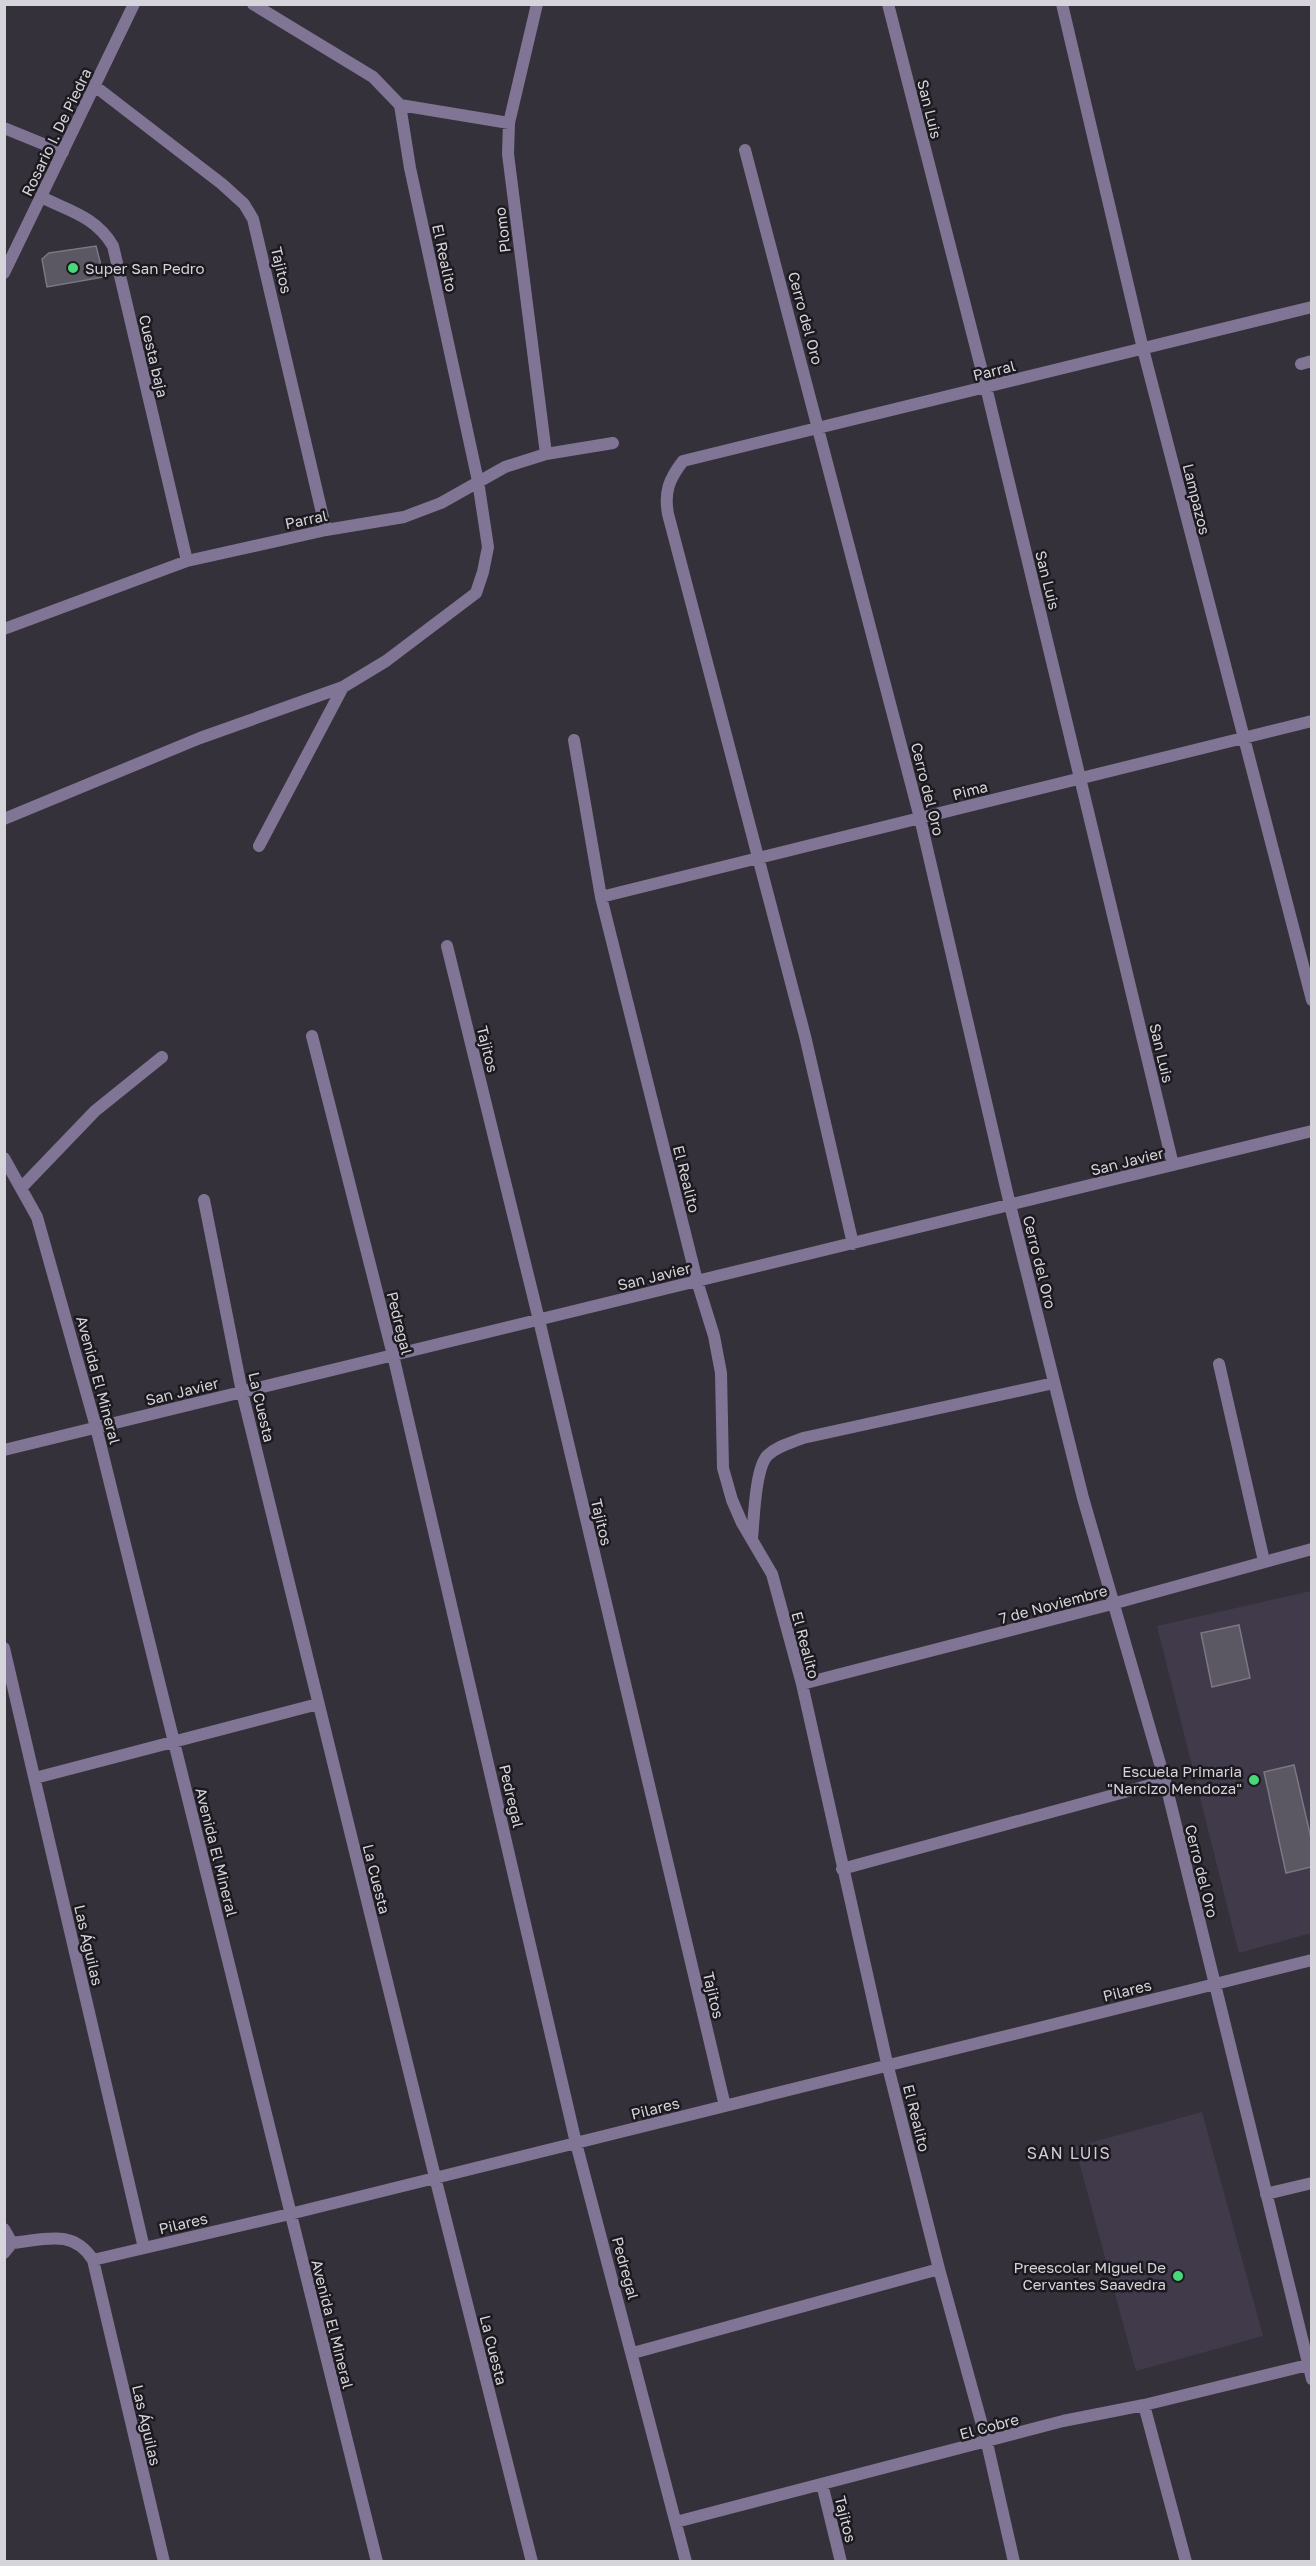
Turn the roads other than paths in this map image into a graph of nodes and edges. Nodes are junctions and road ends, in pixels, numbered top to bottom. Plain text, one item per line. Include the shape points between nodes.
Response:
1 (134, 4) edge
2 (253, 4) edge
3 (537, 4) edge
4 (888, 4) edge
5 (1062, 4) edge
6 (96, 87) junction
7 (400, 105) junction
8 (509, 123) junction
9 (4, 128) edge
10 (746, 150) dead end
11 (63, 152) junction
12 (41, 197) junction
13 (4, 273) edge
14 (1311, 308) edge
15 (1143, 349) junction
16 (986, 387) junction
17 (820, 428) junction
18 (613, 443) dead end
19 (546, 454) junction
20 (478, 481) junction
21 (326, 530) junction
22 (187, 561) junction
23 (4, 629) edge
24 (343, 687) junction
25 (1311, 721) edge
26 (1242, 738) junction
27 (574, 740) dead end
28 (1080, 777) junction
29 (920, 818) junction
30 (4, 819) edge
31 (259, 846) dead end
32 (757, 857) junction
33 (601, 897) junction
34 (447, 946) dead end
35 (1311, 999) edge
36 (312, 1036) dead end
37 (162, 1057) dead end
38 (1311, 1131) edge
39 (4, 1158) edge
40 (1173, 1165) junction
41 (22, 1187) junction
42 (204, 1200) dead end
43 (1010, 1205) junction
44 (853, 1244) junction
45 (697, 1281) junction
46 (539, 1320) junction
47 (393, 1355) junction
48 (1219, 1364) dead end
49 (1054, 1383) junction
50 (243, 1392) junction
51 (96, 1427) junction
52 (4, 1450) edge
53 (752, 1538) junction
54 (1311, 1549) edge
55 (1264, 1561) junction
56 (1112, 1604) junction
57 (4, 1648) edge
58 (802, 1684) junction
59 (318, 1704) junction
60 (174, 1740) junction
61 (35, 1778) junction
62 (1165, 1781) junction
63 (842, 1869) junction
64 (1311, 1960) edge
65 (1215, 1985) junction
66 (887, 2063) junction
67 (724, 2106) junction
68 (576, 2143) junction
69 (435, 2177) junction
70 (1311, 2183) edge
71 (1266, 2194) junction
72 (290, 2214) junction
73 (4, 2229) edge
74 (8, 2248) edge
75 (144, 2248) junction
76 (93, 2260) junction
77 (939, 2269) junction
78 (633, 2353) junction
79 (1310, 2365) edge
80 (1311, 2379) edge
81 (1144, 2405) junction
82 (987, 2443) junction
83 (822, 2484) junction
84 (676, 2522) junction
85 (164, 2562) edge
86 (376, 2562) edge
87 (532, 2562) edge
88 (686, 2562) edge
89 (841, 2562) edge
90 (1014, 2562) edge
91 (1186, 2562) edge

1 - 6 street, Rosario I. De Piedra
2 - 7 street via 373,77
3 - 8 street, Plomo
4 - 16 street, San Luis
5 - 15 street, Lampazos
6 - 11 street, Rosario I. De Piedra
6 - 21 street, Tajitos via 222,184 244,204 253,219
7 - 8 street
7 - 20 street, El Realito via 410,168
8 - 19 street, Plomo via 508,154
9 - 11 street
10 - 17 street, Cerro del Oro
11 - 12 street, Rosario I. De Piedra
12 - 13 street, Rosario I. De Piedra
12 - 22 street, Cuesta baja via 91,220 113,246
14 - 15 street, Parral
15 - 16 street, Parral
15 - 26 street, Lampazos
16 - 17 street, Parral
16 - 28 street, San Luis
17 - 29 street, Cerro del Oro
17 - 32 street, Parral via 683,461 671,476 665,496
18 - 19 street, Parral
19 - 20 street, Parral via 505,466
20 - 21 street, Parral via 441,503 404,517
20 - 24 street, El Realito via 488,547 476,592 386,661
21 - 22 street, Parral
22 - 23 street, Parral
24 - 30 street via 200,738
24 - 31 street
25 - 26 street, Pima
26 - 28 street, Pima
26 - 35 street, Lampazos
27 - 33 street, El Realito
28 - 29 street, Pima
28 - 40 street, San Luis
29 - 32 street, Pima
29 - 43 street, Cerro del Oro
32 - 33 street, Pima
32 - 44 street via 805,1036
33 - 45 street, El Realito
34 - 46 street, Tajitos
36 - 47 street, Pedregal
37 - 41 street via 95,1111
38 - 40 street, San Javier
39 - 41 street, Avenida El Mineral
40 - 43 street, San Javier
41 - 51 street, Avenida El Mineral via 37,1217
42 - 50 street, La Cuesta
43 - 44 street, San Javier
43 - 49 street, Cerro del Oro
44 - 45 street, San Javier
45 - 46 street, San Javier
45 - 53 street, El Realito via 721,1373 723,1468 732,1500
46 - 47 street, San Javier
46 - 67 street, Tajitos
47 - 50 street, San Javier
47 - 68 street, Pedregal
48 - 55 street
49 - 53 street via 803,1438 780,1447 767,1456 761,1470
49 - 56 street, Cerro del Oro
50 - 51 street, San Javier
50 - 59 street, La Cuesta
51 - 52 street, San Javier
51 - 60 street, Avenida El Mineral
53 - 58 street, El Realito via 772,1574
54 - 55 street, 7 de Noviembre
55 - 56 street, 7 de Noviembre
56 - 58 street, 7 de Noviembre
56 - 62 street, Cerro del Oro
57 - 61 street, Las Águilas
58 - 63 street, El Realito
59 - 60 street
59 - 69 street, La Cuesta
60 - 61 street
60 - 72 street, Avenida El Mineral
61 - 75 street, Las Águilas
62 - 63 street
62 - 65 street, Cerro del Oro
63 - 66 street, El Realito
64 - 65 street, Pilares
65 - 66 street, Pilares
65 - 71 street, Cerro del Oro
66 - 67 street, Pilares
66 - 77 street, El Realito
67 - 68 street, Pilares
68 - 69 street, Pilares
68 - 78 street, Pedregal
69 - 72 street, Pilares
69 - 87 street, La Cuesta
70 - 71 street
71 - 79 street, Cerro del Oro
72 - 75 street, Pilares
72 - 86 street, Avenida El Mineral
73 - 74 street
74 - 76 street via 70,2239 80,2244
75 - 76 street, Pilares
76 - 85 street, Las Águilas
77 - 78 street
77 - 82 street, El Realito
78 - 84 street, Pedregal
79 - 80 street, Cerro del Oro
79 - 81 street, El Cobre
81 - 82 street, El Cobre via 1063,2421
81 - 91 street
82 - 83 street, El Cobre
82 - 90 street, El Realito
83 - 84 street, El Cobre
83 - 89 street, Tajitos
84 - 88 street, Pedregal

